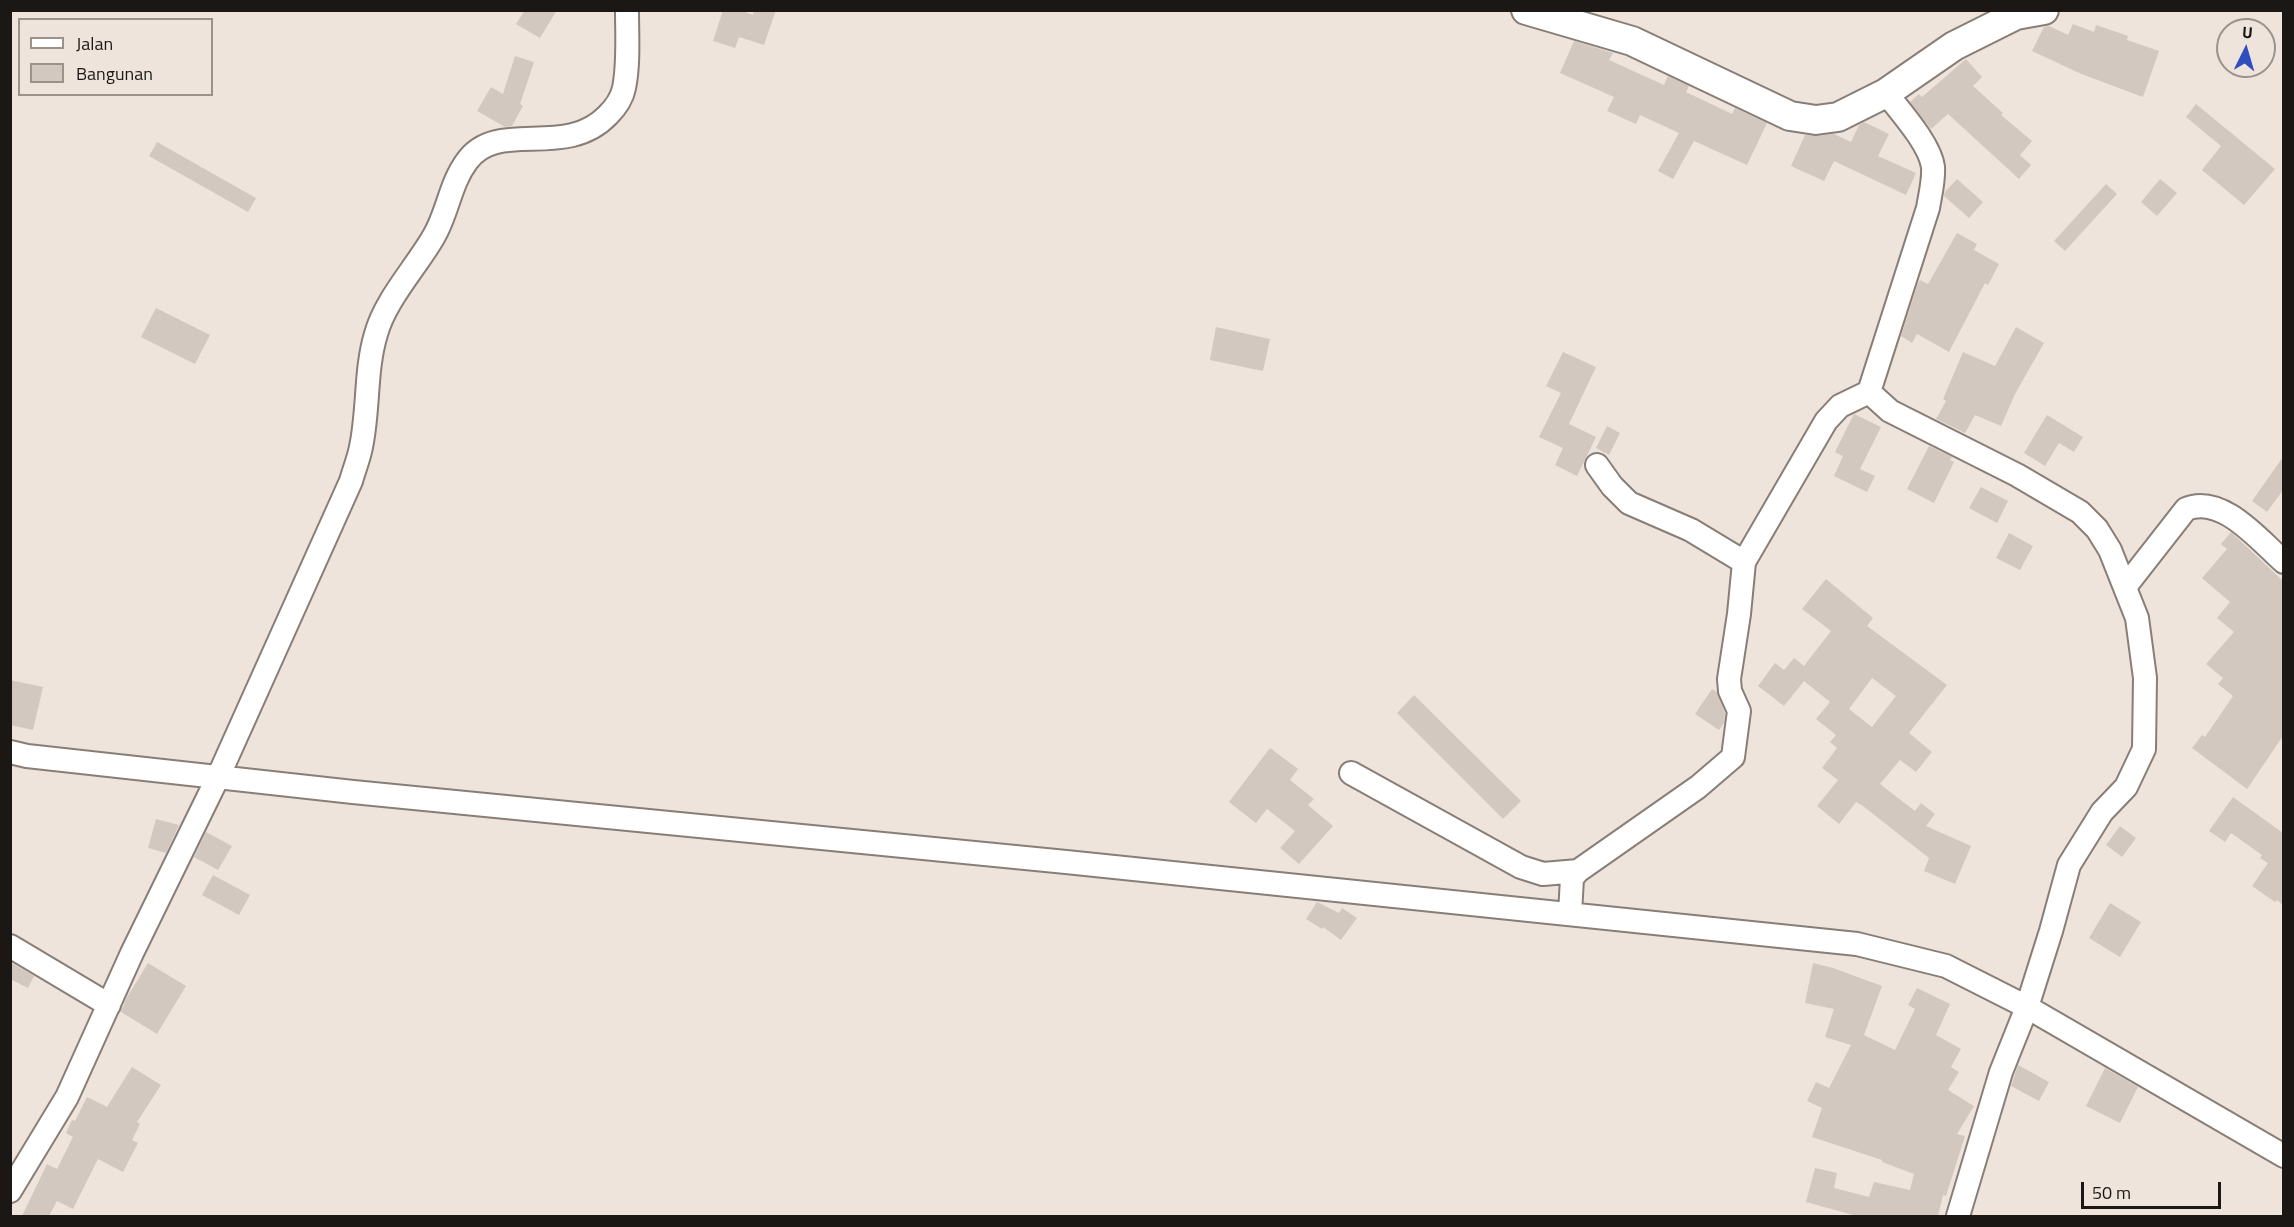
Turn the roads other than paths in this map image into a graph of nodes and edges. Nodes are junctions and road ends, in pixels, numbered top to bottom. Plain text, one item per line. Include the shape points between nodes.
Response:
1 (627, 10) edge
2 (1526, 10) edge
3 (2044, 10) edge
4 (1886, 93) junction
5 (1869, 392) junction
6 (1597, 465) dead end
7 (1744, 562) junction
8 (2283, 562) edge
9 (2125, 587) junction
10 (10, 752) edge
11 (1351, 773) dead end
12 (219, 775) junction
13 (1578, 871) junction
14 (1570, 914) junction
15 (10, 946) edge
16 (109, 1005) junction
17 (2027, 1007) junction
18 (2283, 1156) edge
19 (10, 1191) edge
20 (1958, 1216) edge

1 - 12 street via 624,89 602,122 576,136 498,140 468,159 456,177 436,234 376,331 361,447 351,482
2 - 4 street via 1632,41 1790,116 1816,120 1838,117
3 - 4 street via 2016,15 1954,46
4 - 5 street via 1917,132 1933,165 1932,185
5 - 7 street via 1840,406 1826,421
5 - 9 street via 1890,411 2017,475 2080,512 2106,543
6 - 7 street via 1629,503 1691,530
7 - 13 street via 1729,679 1739,711 1733,757 1698,787
8 - 9 street via 2231,516 2195,506 2186,509
9 - 17 street via 2137,618 2145,678 2144,749 2126,787 2102,812 2069,865
10 - 12 street
11 - 13 street via 1521,867 1543,874
12 - 14 street via 353,792
12 - 16 street
13 - 14 street via 1572,878
14 - 17 street via 1857,944 1946,966
15 - 16 street
16 - 19 street via 67,1097
17 - 18 street
17 - 20 street via 2001,1072

